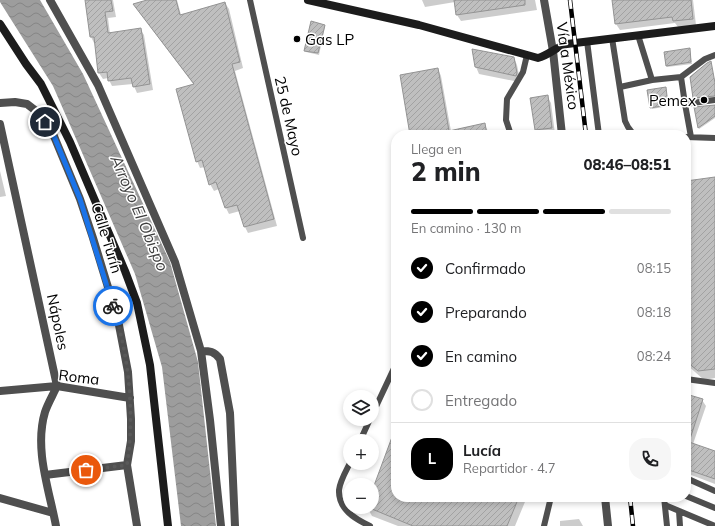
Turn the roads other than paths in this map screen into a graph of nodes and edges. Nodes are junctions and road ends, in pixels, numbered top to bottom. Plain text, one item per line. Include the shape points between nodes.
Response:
1 (50, 0) edge
2 (250, 0) edge
3 (308, 0) edge
4 (544, 0) edge
5 (0, 24) edge
6 (715, 26) edge
7 (638, 35) junction
8 (612, 38) junction
9 (587, 41) junction
10 (553, 51) junction
11 (527, 55) junction
12 (715, 55) edge
13 (681, 77) junction
14 (652, 80) junction
15 (620, 88) junction
16 (715, 100) edge
17 (0, 103) edge
18 (686, 104) junction
19 (0, 124) edge
20 (509, 130) edge
21 (561, 130) edge
22 (598, 130) edge
23 (630, 130) edge
24 (688, 130) edge
25 (691, 137) edge
26 (715, 138) edge
27 (303, 238) dead end
28 (201, 351) junction
29 (391, 374) edge
30 (691, 380) edge
31 (715, 383) edge
32 (57, 386) junction
33 (0, 391) edge
34 (130, 398) junction
35 (379, 399) edge
36 (127, 465) junction
37 (347, 470) edge
38 (45, 475) junction
39 (691, 480) edge
40 (715, 491) edge
41 (0, 498) edge
42 (691, 498) edge
43 (550, 502) edge
44 (606, 502) edge
45 (665, 502) edge
46 (665, 505) junction
47 (715, 508) edge
48 (679, 511) junction
49 (53, 513) junction
50 (701, 523) edge
51 (56, 526) edge
52 (137, 526) edge
53 (168, 526) edge
54 (221, 526) edge
55 (235, 526) edge
56 (370, 526) edge
57 (544, 526) edge
58 (608, 526) edge
59 (667, 526) edge
60 (680, 526) edge
61 (715, 526) edge

1 - 28 street via 98,85 133,164 175,262
2 - 27 lane, 25 de Mayo
3 - 11 street via 419,25
4 - 10 street, Vía a México
5 - 53 street via 41,84 70,142 137,303 150,365
6 - 7 street
7 - 8 street
7 - 14 lane
8 - 9 street
8 - 15 lane
9 - 10 street via 559,46
9 - 22 lane
10 - 11 street via 538,58
10 - 21 street, Vía a México
11 - 20 lane via 523,72 507,99 506,120
12 - 13 lane via 704,59
13 - 14 lane
13 - 18 lane
14 - 15 lane
15 - 23 lane via 625,121
16 - 18 lane
17 - 34 street, Calle Turín via 27,104 40,114 51,129 80,199 118,320
18 - 24 lane
19 - 32 street, Nápoles
25 - 26 lane
28 - 54 street
28 - 55 street via 216,353 220,359 230,414
29 - 35 lane
30 - 31 lane
32 - 33 street, Roma
32 - 34 street, Roma
32 - 38 street via 45,411 42,430
34 - 36 street, Calle Turín
36 - 38 street
36 - 52 street, Calle Turín
37 - 56 lane via 339,490 341,501 346,511
38 - 49 street
39 - 40 lane
41 - 49 street
42 - 47 lane
43 - 57 lane
44 - 58 street
45 - 46 lane
46 - 48 lane
46 - 59 lane
48 - 50 lane
48 - 60 lane
49 - 51 street
50 - 61 lane

